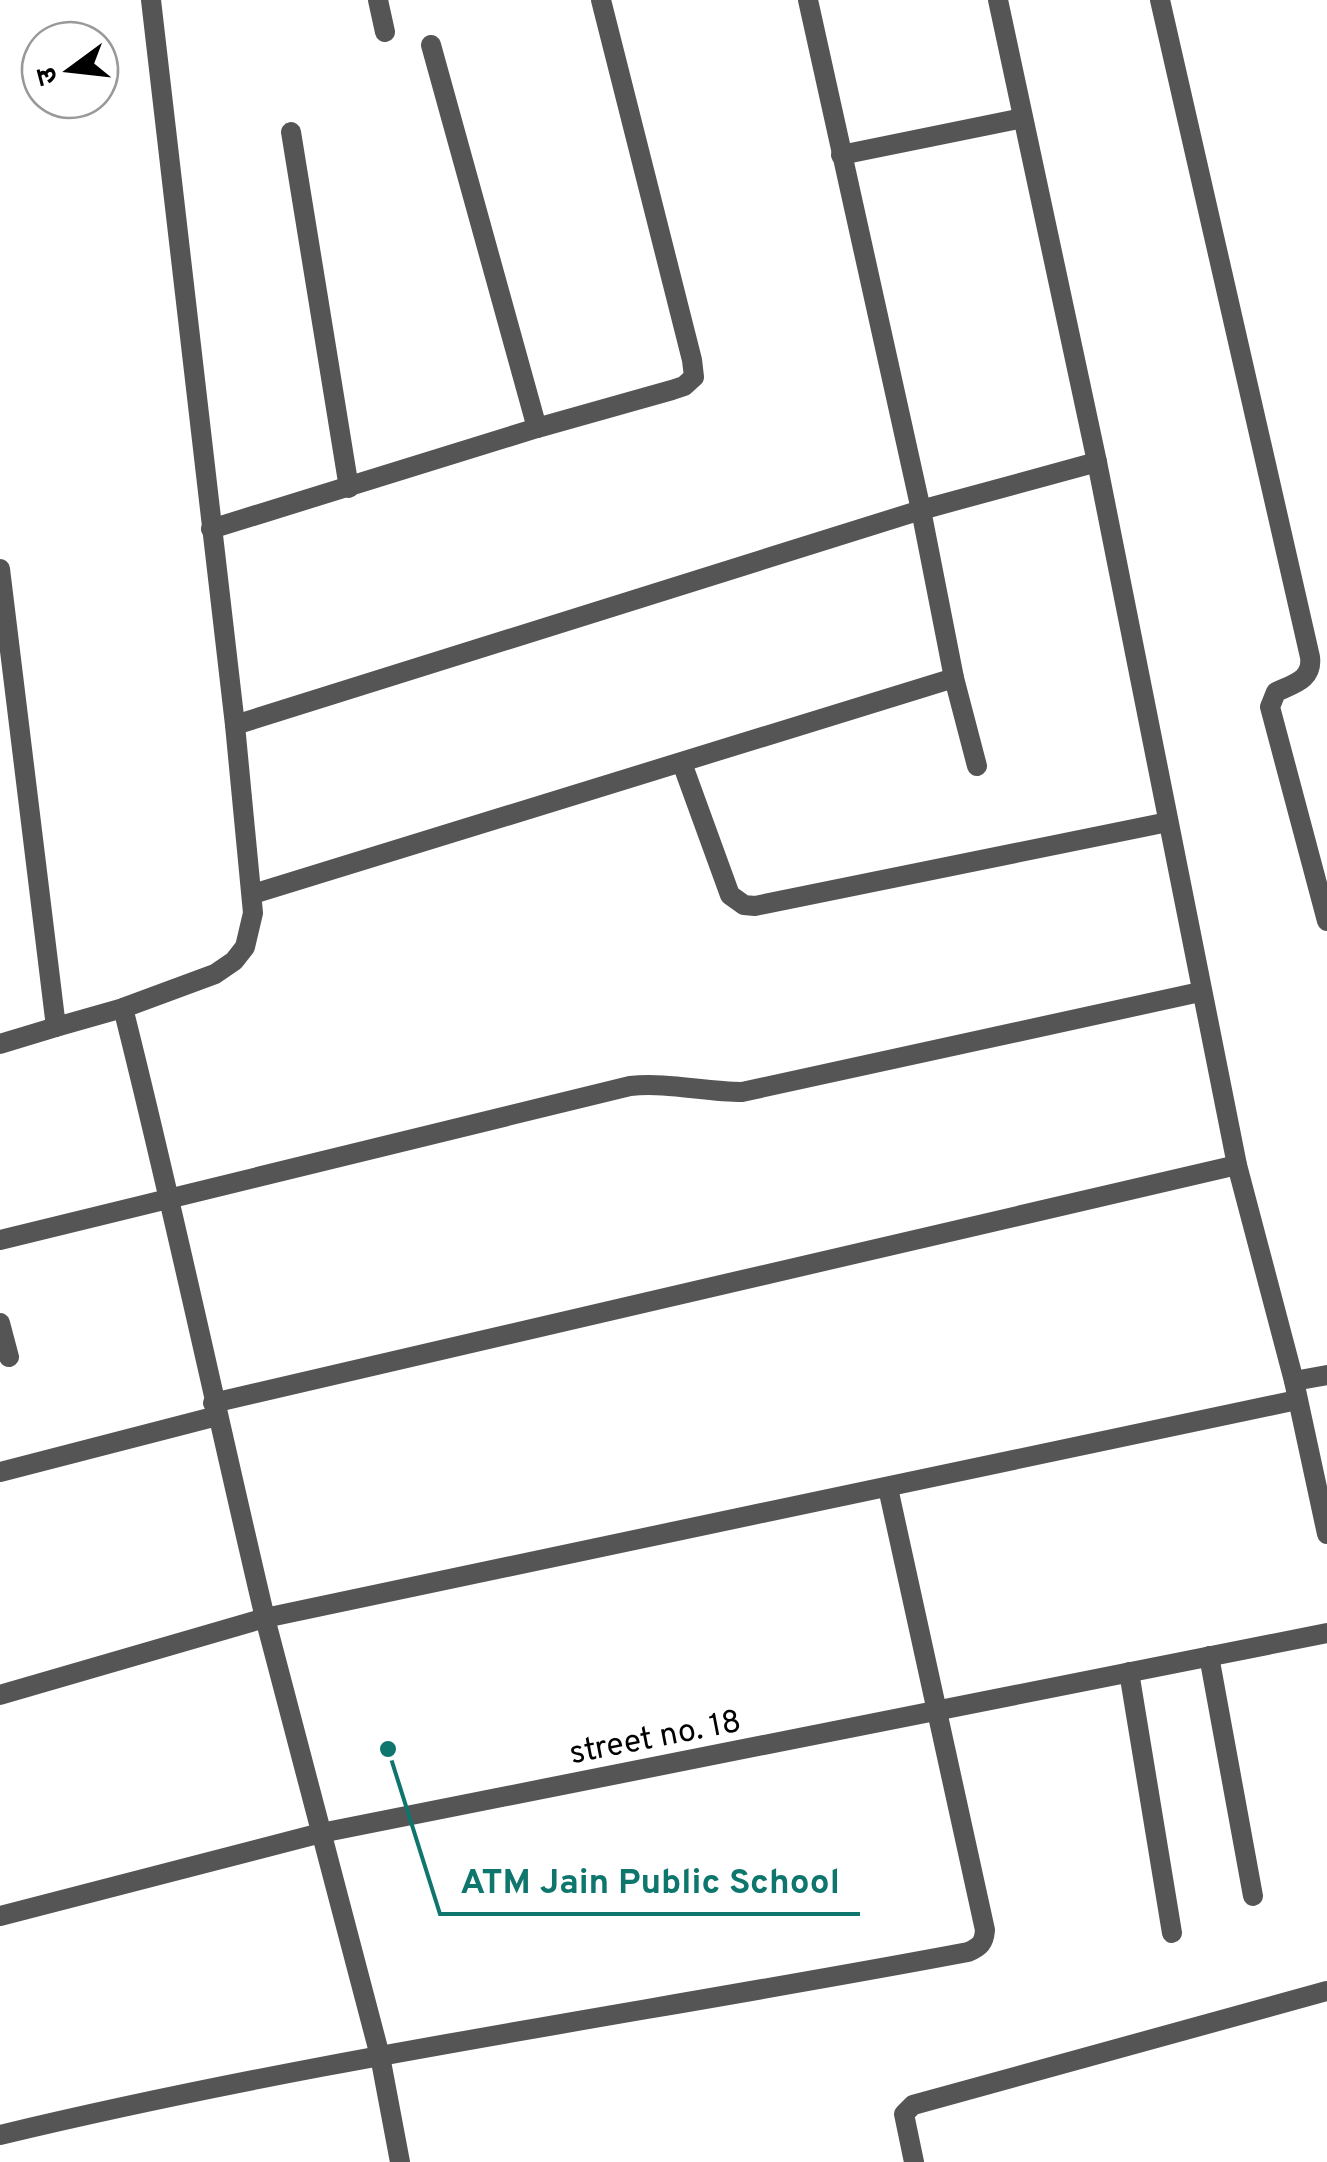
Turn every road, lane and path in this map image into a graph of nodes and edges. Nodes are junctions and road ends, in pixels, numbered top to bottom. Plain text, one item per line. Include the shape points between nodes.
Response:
1 (151, 0) edge
2 (378, 0) edge
3 (601, 0) edge
4 (808, 0) edge
5 (998, 0) edge
6 (1160, 0) edge
7 (384, 32) dead end
8 (431, 44) dead end
9 (1023, 118) junction
10 (291, 132) dead end
11 (841, 155) junction
12 (537, 428) junction
13 (1097, 462) junction
14 (349, 488) junction
15 (921, 510) junction
16 (211, 530) junction
17 (0, 569) edge
18 (954, 678) junction
19 (236, 725) junction
20 (682, 763) junction
21 (977, 766) dead end
22 (1168, 822) junction
23 (253, 894) junction
24 (1327, 920) edge
25 (1200, 992) junction
26 (123, 1008) junction
27 (56, 1027) junction
28 (0, 1044) edge
29 (1237, 1165) junction
30 (170, 1198) junction
31 (0, 1240) edge
32 (0, 1322) edge
33 (9, 1357) dead end
34 (1327, 1374) edge
35 (1296, 1391) junction
36 (215, 1409) junction
37 (0, 1472) edge
38 (1322, 1481) edge
39 (888, 1488) junction
40 (1327, 1534) edge
41 (265, 1618) junction
42 (1327, 1633) edge
43 (1209, 1656) junction
44 (1129, 1672) junction
45 (0, 1695) edge
46 (935, 1710) junction
47 (321, 1834) junction
48 (1253, 1896) dead end
49 (0, 1916) edge
50 (1172, 1933) dead end
51 (1327, 1991) edge
52 (380, 2056) junction
53 (0, 2135) edge
54 (400, 2162) edge
55 (914, 2162) edge

1 - 16 street
2 - 7 street
3 - 12 street via 694,376 672,390
4 - 11 street
5 - 9 street
6 - 24 street via 1310,657 1309,673 1276,692 1270,707
8 - 12 street
9 - 11 street
9 - 13 street
10 - 14 street
11 - 15 street
12 - 14 street
13 - 15 street
13 - 22 street
14 - 16 street
15 - 18 street
15 - 19 street
16 - 19 street
17 - 27 street
18 - 20 street
18 - 21 street
19 - 23 street
20 - 22 street via 730,896 755,906
20 - 23 street
22 - 25 street
23 - 26 street via 245,947 234,961
25 - 29 street
25 - 30 street via 742,1092 630,1086
26 - 27 street
26 - 30 street
27 - 28 street
29 - 35 street
29 - 36 street
30 - 31 street
30 - 36 street
32 - 33 street
34 - 35 street
35 - 38 street
35 - 39 street
36 - 37 street
36 - 41 street
38 - 40 street
39 - 41 street
39 - 46 street
41 - 45 street
41 - 47 street
42 - 43 street, street no. 18
43 - 44 street, street no. 18
43 - 48 street
44 - 46 street, street no. 18
44 - 50 street
46 - 47 street, street no. 18
46 - 52 street via 985,1930 979,1947
47 - 49 street, street no. 18
47 - 52 street
51 - 55 street via 912,2104 904,2114
52 - 53 street via 158,2097
52 - 54 street

